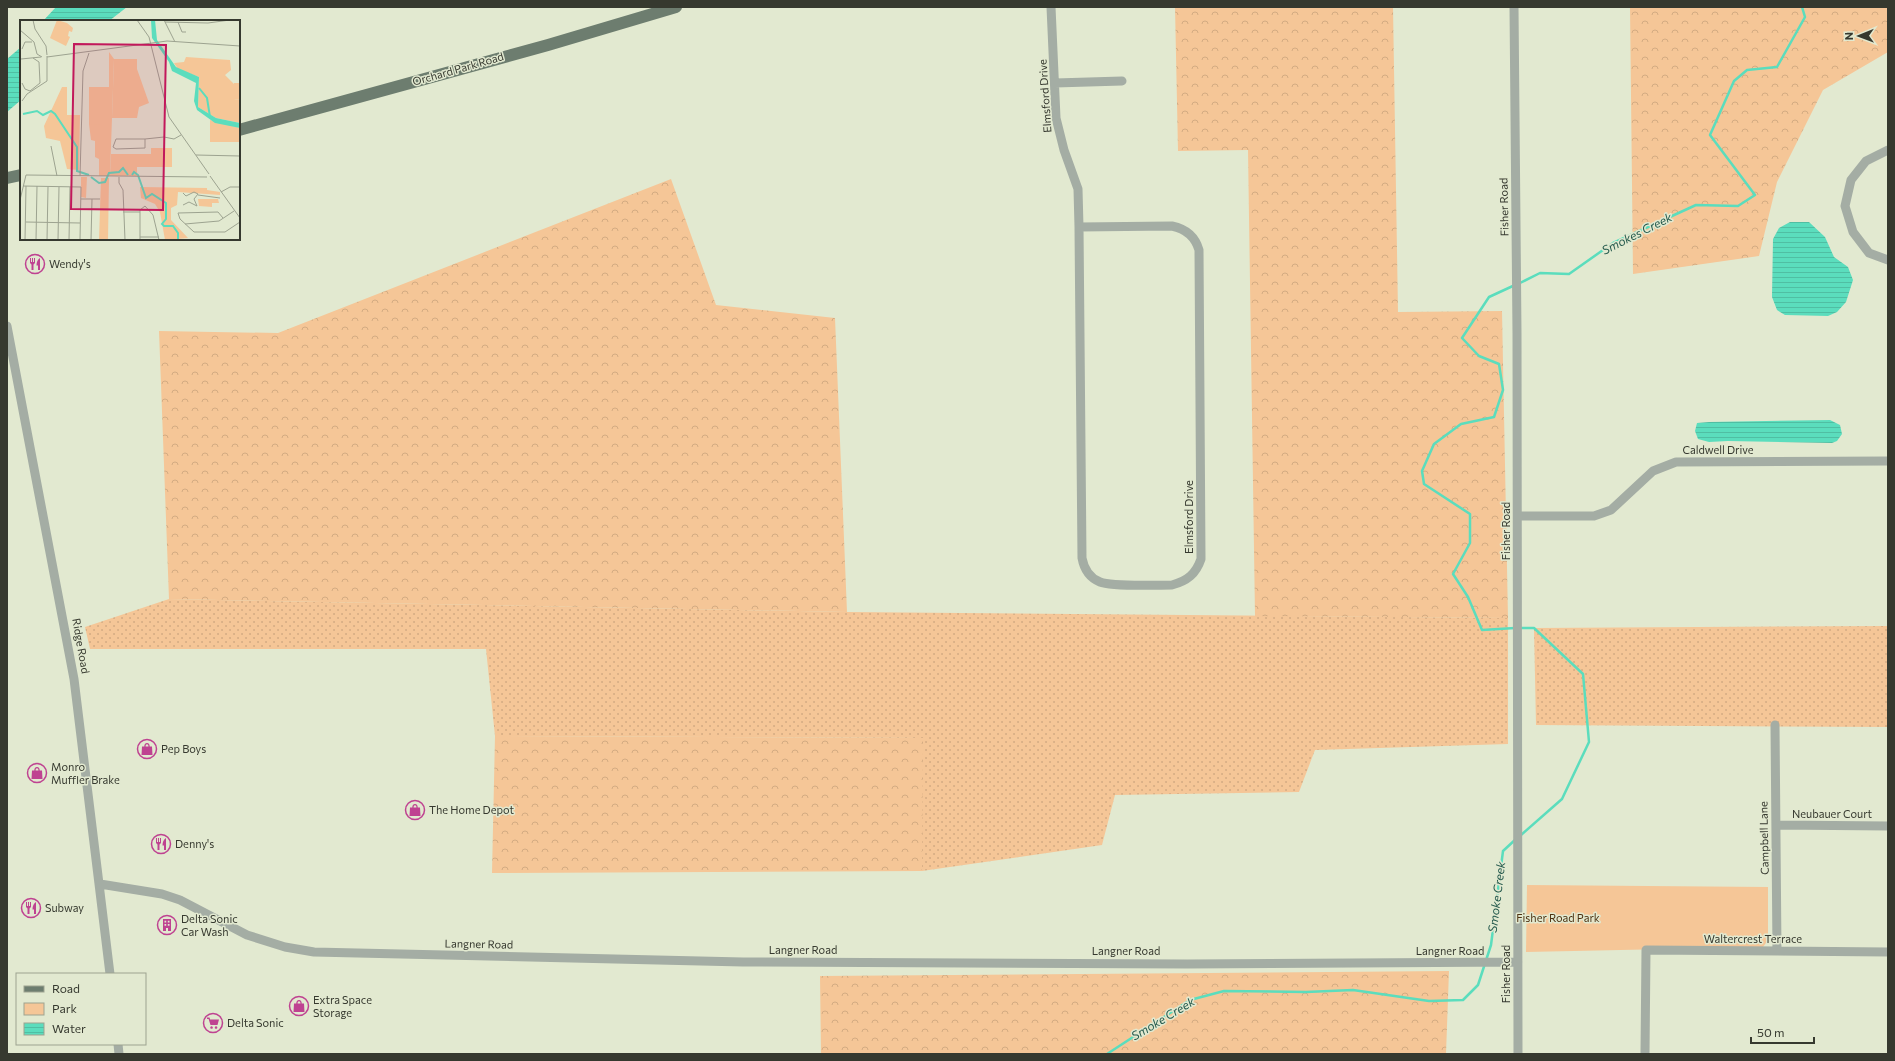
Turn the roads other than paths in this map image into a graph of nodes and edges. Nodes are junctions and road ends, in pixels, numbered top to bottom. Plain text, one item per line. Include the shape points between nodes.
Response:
1 (676, 7) edge
2 (1052, 7) edge
3 (1514, 7) edge
4 (1122, 82) dead end
5 (1055, 83) junction
6 (240, 130) edge
7 (1888, 150) edge
8 (20, 175) edge
9 (7, 178) edge
10 (1079, 227) junction
11 (1888, 260) edge
12 (7, 326) edge
13 (1888, 461) edge
14 (1518, 516) junction
15 (1775, 725) dead end
16 (1776, 825) junction
17 (1888, 826) edge
18 (100, 884) junction
19 (1777, 951) junction
20 (1888, 952) edge
21 (1518, 962) junction
22 (110, 973) edge
23 (1518, 1054) edge
24 (1645, 1054) edge

1 - 6 main road, Orchard Park Road
2 - 5 street, Elmsford Drive
3 - 14 street, Fisher Road
4 - 5 street
5 - 10 street, Elmsford Drive via 1059,132 1078,189
7 - 11 street via 1866,161 1851,180 1845,206 1853,232 1869,253
8 - 9 main road
10 - 10 street, Elmsford Drive via 1084,565 1093,578 1107,584 1180,583 1198,567 1202,550 1197,243 1188,232 1172,226
12 - 18 street, Ridge Road via 71,658
13 - 14 street, Caldwell Drive via 1676,462 1653,471 1611,510 1594,516
14 - 21 street, Fisher Road
15 - 16 street, Campbell Lane
16 - 17 street, Neubauer Court
16 - 19 street, Campbell Lane
18 - 21 street, Langner Road via 162,894 180,900 247,936 314,952 744,962
18 - 22 street, Ridge Road
19 - 20 street, Waltercrest Terrace
19 - 24 street, Waltercrest Terrace via 1646,950
21 - 23 street, Fisher Road

